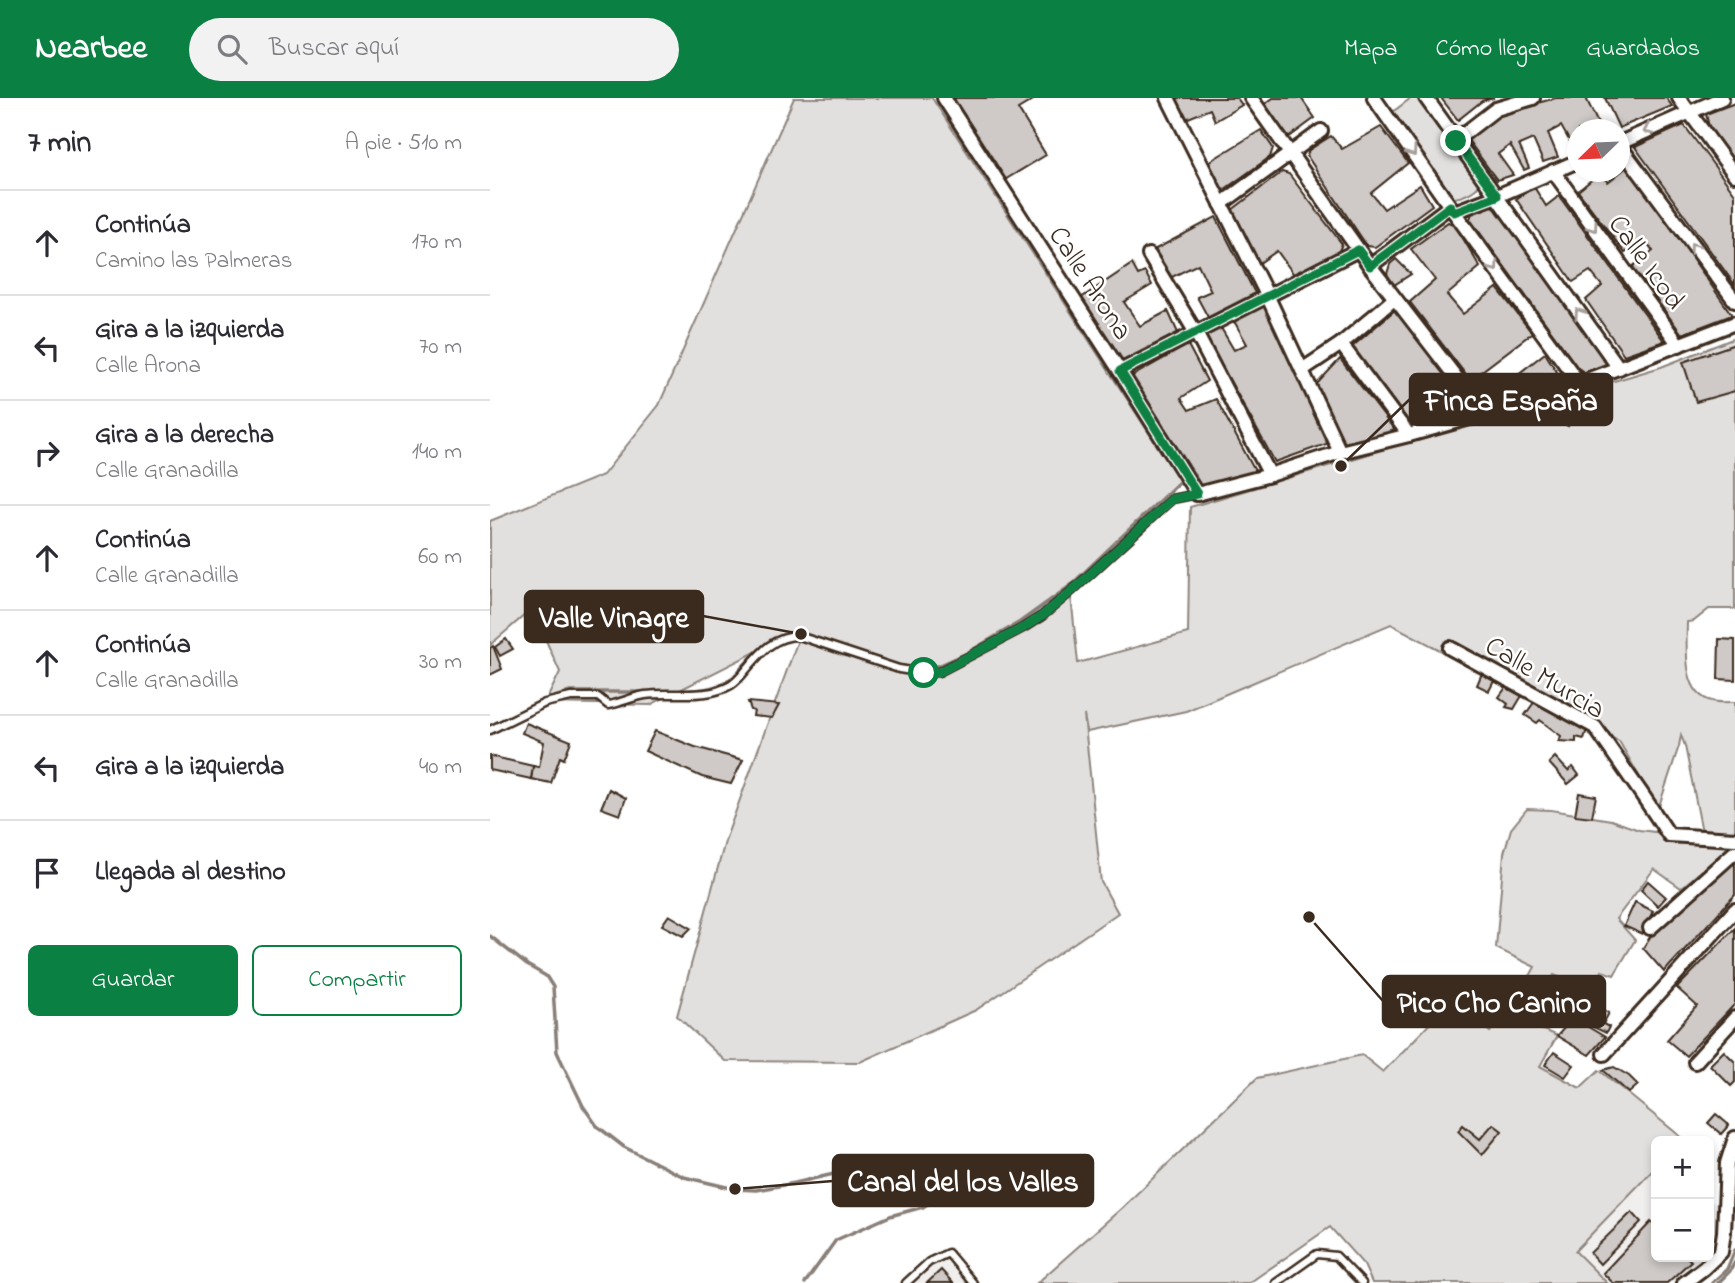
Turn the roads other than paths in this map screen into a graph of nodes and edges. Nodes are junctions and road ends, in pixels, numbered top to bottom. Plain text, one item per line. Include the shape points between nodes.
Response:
1 (944, 98) edge
2 (1168, 98) edge
3 (1251, 98) edge
4 (1426, 98) edge
5 (1533, 98) edge
6 (1679, 98) edge
7 (1722, 98) edge
8 (1378, 99) edge
9 (1689, 112) junction
10 (1321, 131) dead end
11 (1630, 139) edge
12 (1456, 141) junction
13 (1290, 152) junction
14 (1630, 159) edge
15 (1567, 166) edge
16 (1553, 172) junction
17 (1735, 175) edge
18 (1497, 196) junction
19 (1221, 204) junction
20 (1452, 209) junction
21 (1358, 250) junction
22 (1149, 255) dead end
23 (1370, 266) junction
24 (1267, 295) junction
25 (1394, 299) junction
26 (1735, 301) edge
27 (1735, 323) edge
28 (1196, 333) junction
29 (1341, 344) junction
30 (1679, 345) junction
31 (1619, 368) junction
32 (1302, 370) junction
33 (1120, 371) junction
34 (1579, 383) junction
35 (1485, 415) junction
36 (1409, 435) junction
37 (1340, 452) junction
38 (1270, 474) junction
39 (1197, 494) junction
40 (1450, 648) dead end
41 (490, 730) edge
42 (1735, 839) edge
43 (1735, 852) edge
44 (1735, 910) edge
45 (1650, 928) dead end
46 (1735, 1018) edge
47 (1604, 1054) dead end
48 (1695, 1062) dead end
49 (1735, 1138) edge
50 (906, 1283) edge
51 (973, 1283) edge
52 (1276, 1283) edge
53 (1362, 1283) edge
54 (1684, 1283) edge

1 - 33 street, Calle Arona
2 - 19 street
3 - 13 street
4 - 12 street
5 - 12 street via 1496,109
6 - 9 street
7 - 9 street
8 -> 20 street
9 -> 11 street
9 - 17 street
10 - 13 street
12 - 18 street
13 - 19 street
13 - 21 street
26 -> 14 street
15 - 16 street
16 - 18 street
16 -> 30 street, Calle Icod
18 - 20 street
31 -> 18 street
19 - 24 street
20 - 23 street
20 -> 34 street
21 - 23 street
21 - 24 street
22 - 28 street
23 - 25 street
24 - 28 street
24 - 32 street
25 - 29 street
25 - 35 street
27 - 30 street
28 - 33 street
28 - 38 street
29 - 32 street
29 - 36 street
30 - 31 street
31 - 34 street
32 - 37 street
33 - 39 street, Calle Arona
34 - 35 street
35 - 36 street
36 - 37 street
37 - 38 street
38 - 39 street
39 - 41 lane via 1172,499 1042,616 939,672 899,669 791,636 763,650 729,687 706,693 644,695 608,705 598,697 572,697 545,703
40 - 42 street, Calle Murcia via 1594,727 1669,835
43 - 45 street
44 - 47 street
46 - 48 street
49 - 54 street via 1727,1163 1721,1252
50 - 51 lane via 947,1253
52 - 53 lane via 1317,1254 1336,1256

